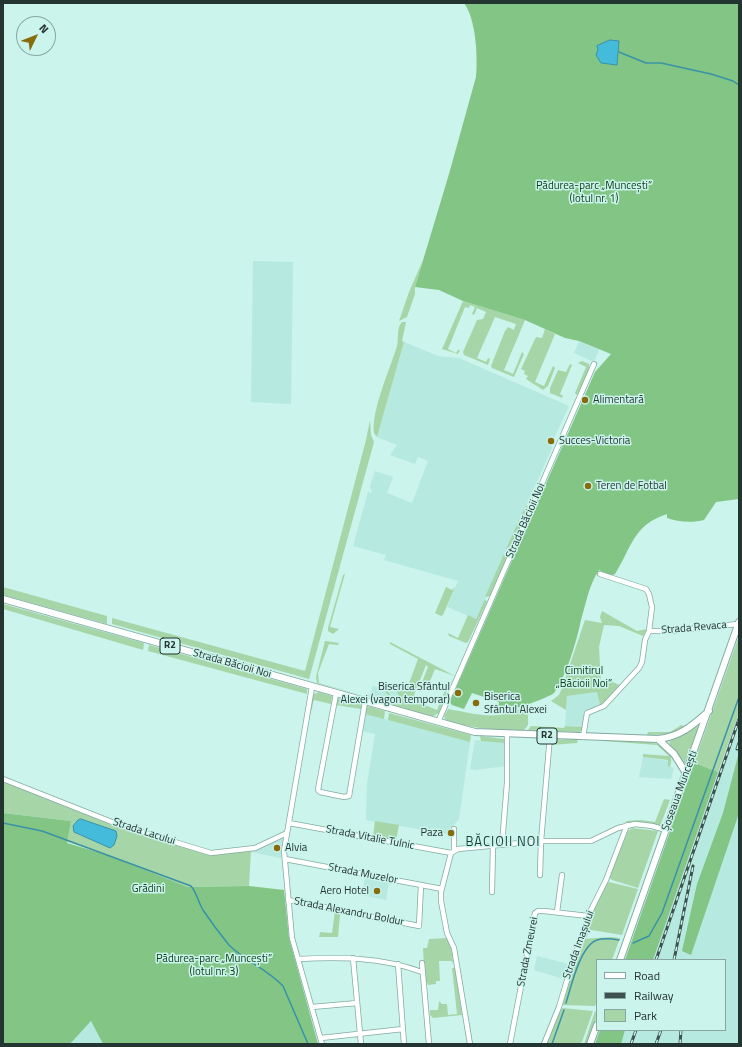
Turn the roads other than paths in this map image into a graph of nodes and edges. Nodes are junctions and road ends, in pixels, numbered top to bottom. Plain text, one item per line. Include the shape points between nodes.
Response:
1 (594, 364) dead end
2 (600, 574) dead end
3 (3, 599) edge
4 (739, 623) edge
5 (649, 631) junction
6 (312, 687) junction
7 (336, 694) junction
8 (365, 702) junction
9 (708, 711) junction
10 (438, 722) junction
11 (507, 735) junction
12 (550, 736) junction
13 (583, 737) junction
14 (658, 739) junction
15 (686, 773) junction
16 (3, 779) edge
17 (289, 823) junction
18 (627, 825) junction
19 (454, 830) dead end
20 (666, 830) junction
21 (287, 833) junction
22 (541, 841) junction
23 (502, 844) junction
24 (493, 845) junction
25 (453, 852) junction
26 (285, 859) junction
27 (540, 875) dead end
28 (562, 875) dead end
29 (421, 885) junction
30 (442, 889) junction
31 (492, 892) dead end
32 (288, 900) junction
33 (557, 912) junction
34 (588, 916) junction
35 (353, 958) junction
36 (298, 959) junction
37 (620, 959) edge
38 (422, 963) dead end
39 (398, 964) junction
40 (422, 972) junction
41 (357, 1003) junction
42 (312, 1007) junction
43 (596, 1028) edge
44 (403, 1029) junction
45 (360, 1034) junction
46 (321, 1038) junction
47 (322, 1044) edge
48 (361, 1044) edge
49 (404, 1044) edge
50 (429, 1044) edge
51 (470, 1044) edge
52 (510, 1044) edge
53 (544, 1044) edge
54 (590, 1044) edge

1 - 10 street, Strada Băcioii Noi
2 - 5 street via 647,591 652,607
3 - 6 main road, Strada Băcioii Noi / R2
4 - 5 street, Strada Revaca
4 - 9 main road, Șoseaua Muncești / R2
5 - 13 street via 639,668 604,706 588,712
6 - 7 main road, Strada Băcioii Noi / R2
6 - 17 street
7 - 8 main road, Strada Băcioii Noi / R2
7 - 8 street via 318,792 349,796
8 - 10 main road, Strada Băcioii Noi / R2
9 - 14 main road, Strada Băcioii Noi / R2 via 678,735
9 - 15 main road, Șoseaua Muncești
10 - 11 main road, Strada Băcioii Noi / R2 via 475,732
11 - 12 main road, Strada Băcioii Noi / R2
11 - 23 street via 507,783
12 - 13 main road, Strada Băcioii Noi / R2
12 - 22 street
13 - 14 main road, Strada Băcioii Noi / R2
14 - 15 main road via 674,754
15 - 20 main road, Șoseaua Muncești
16 - 21 street, Strada Lacului via 122,826 211,853 255,848
17 - 21 street
17 - 25 street, Strada Vitalie Tulnic
18 - 20 street via 648,825
18 - 22 street, Strada Vitalie Tulnic via 591,841
18 - 34 street, Strada Imașului via 606,880
19 - 25 street
20 - 37 main road, Șoseaua Muncești
21 - 26 street
22 - 23 street, Strada Vitalie Tulnic
22 - 27 street
23 - 24 street, Strada Vitalie Tulnic
24 - 25 street, Strada Vitalie Tulnic
24 - 31 street
25 - 30 street
26 - 29 street, Strada Muzelor
26 - 32 street
28 - 33 street
29 - 30 street, Strada Muzelor
29 - 32 street, Strada Alexandru Boldur via 419,926
30 - 51 street via 444,920 454,948
32 - 36 street via 292,938
33 - 34 street, Strada Zmeurei
33 - 52 street, Strada Zmeurei via 540,910 535,914
34 - 53 street, Strada Imașului via 585,934 575,954
35 - 36 street
35 - 39 street
35 - 41 street
36 - 42 street
38 - 40 street
39 - 40 street
39 - 44 street
40 - 50 street
41 - 42 street
41 - 45 street
42 - 46 street
43 - 54 main road
44 - 45 street
44 - 49 street
45 - 46 street
45 - 48 street
46 - 47 street

